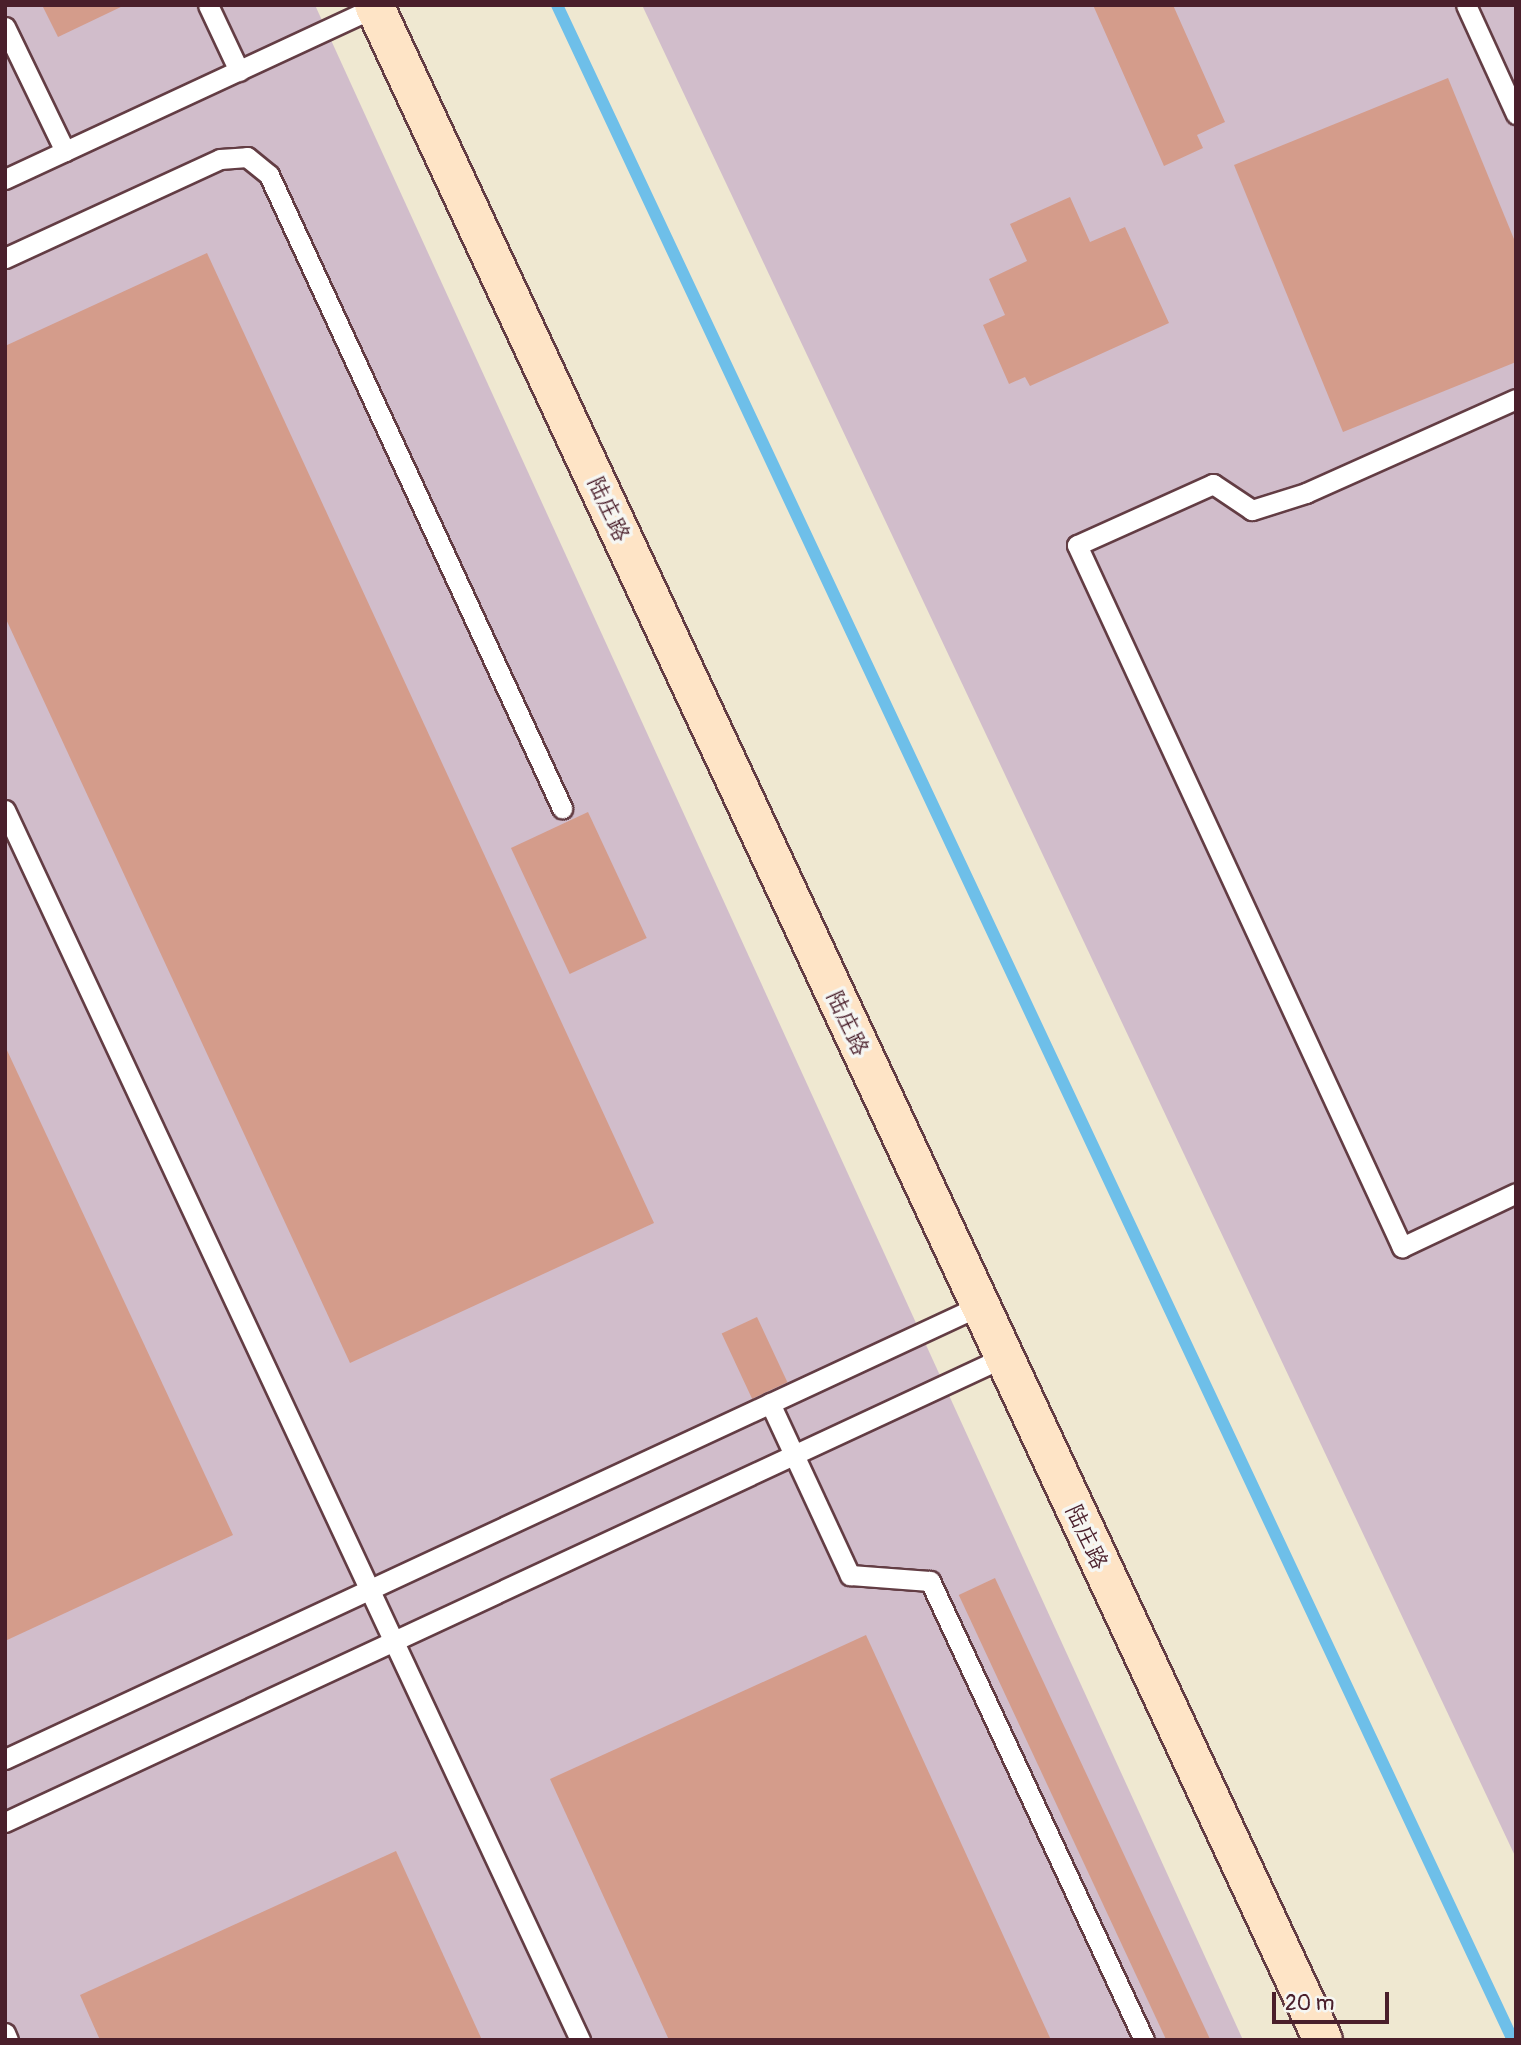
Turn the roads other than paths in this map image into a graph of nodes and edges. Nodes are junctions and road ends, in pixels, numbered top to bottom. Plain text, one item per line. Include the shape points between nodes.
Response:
1 (208, 5) edge
2 (1466, 5) edge
3 (374, 6) edge
4 (5, 27) edge
5 (239, 71) junction
6 (1516, 114) edge
7 (65, 151) junction
8 (5, 179) edge
9 (5, 258) edge
10 (1516, 399) edge
11 (562, 808) dead end
12 (5, 810) edge
13 (1516, 1194) edge
14 (979, 1306) junction
15 (1002, 1359) junction
16 (770, 1403) junction
17 (794, 1455) junction
18 (368, 1591) junction
19 (393, 1642) junction
20 (5, 1759) edge
21 (5, 1822) edge
22 (5, 2034) edge
23 (8, 2040) edge
24 (580, 2040) edge
25 (1144, 2040) edge
26 (1322, 2040) edge

1 - 5 lane
2 - 6 lane
3 - 5 lane
3 - 14 street, 陆庄路
4 - 7 lane
5 - 7 lane
7 - 8 lane
9 - 11 lane via 220,159 247,157 269,174
10 - 13 lane via 1306,493 1252,510 1213,484 1077,545 1402,1247
12 - 18 lane
14 - 15 street, 陆庄路
14 - 16 lane
15 - 17 lane
15 - 26 street, 陆庄路
16 - 17 lane
16 - 18 lane
17 - 19 lane
17 - 25 lane via 850,1575 930,1581
18 - 19 lane
18 - 20 lane
19 - 21 lane
19 - 24 lane
22 - 23 lane

